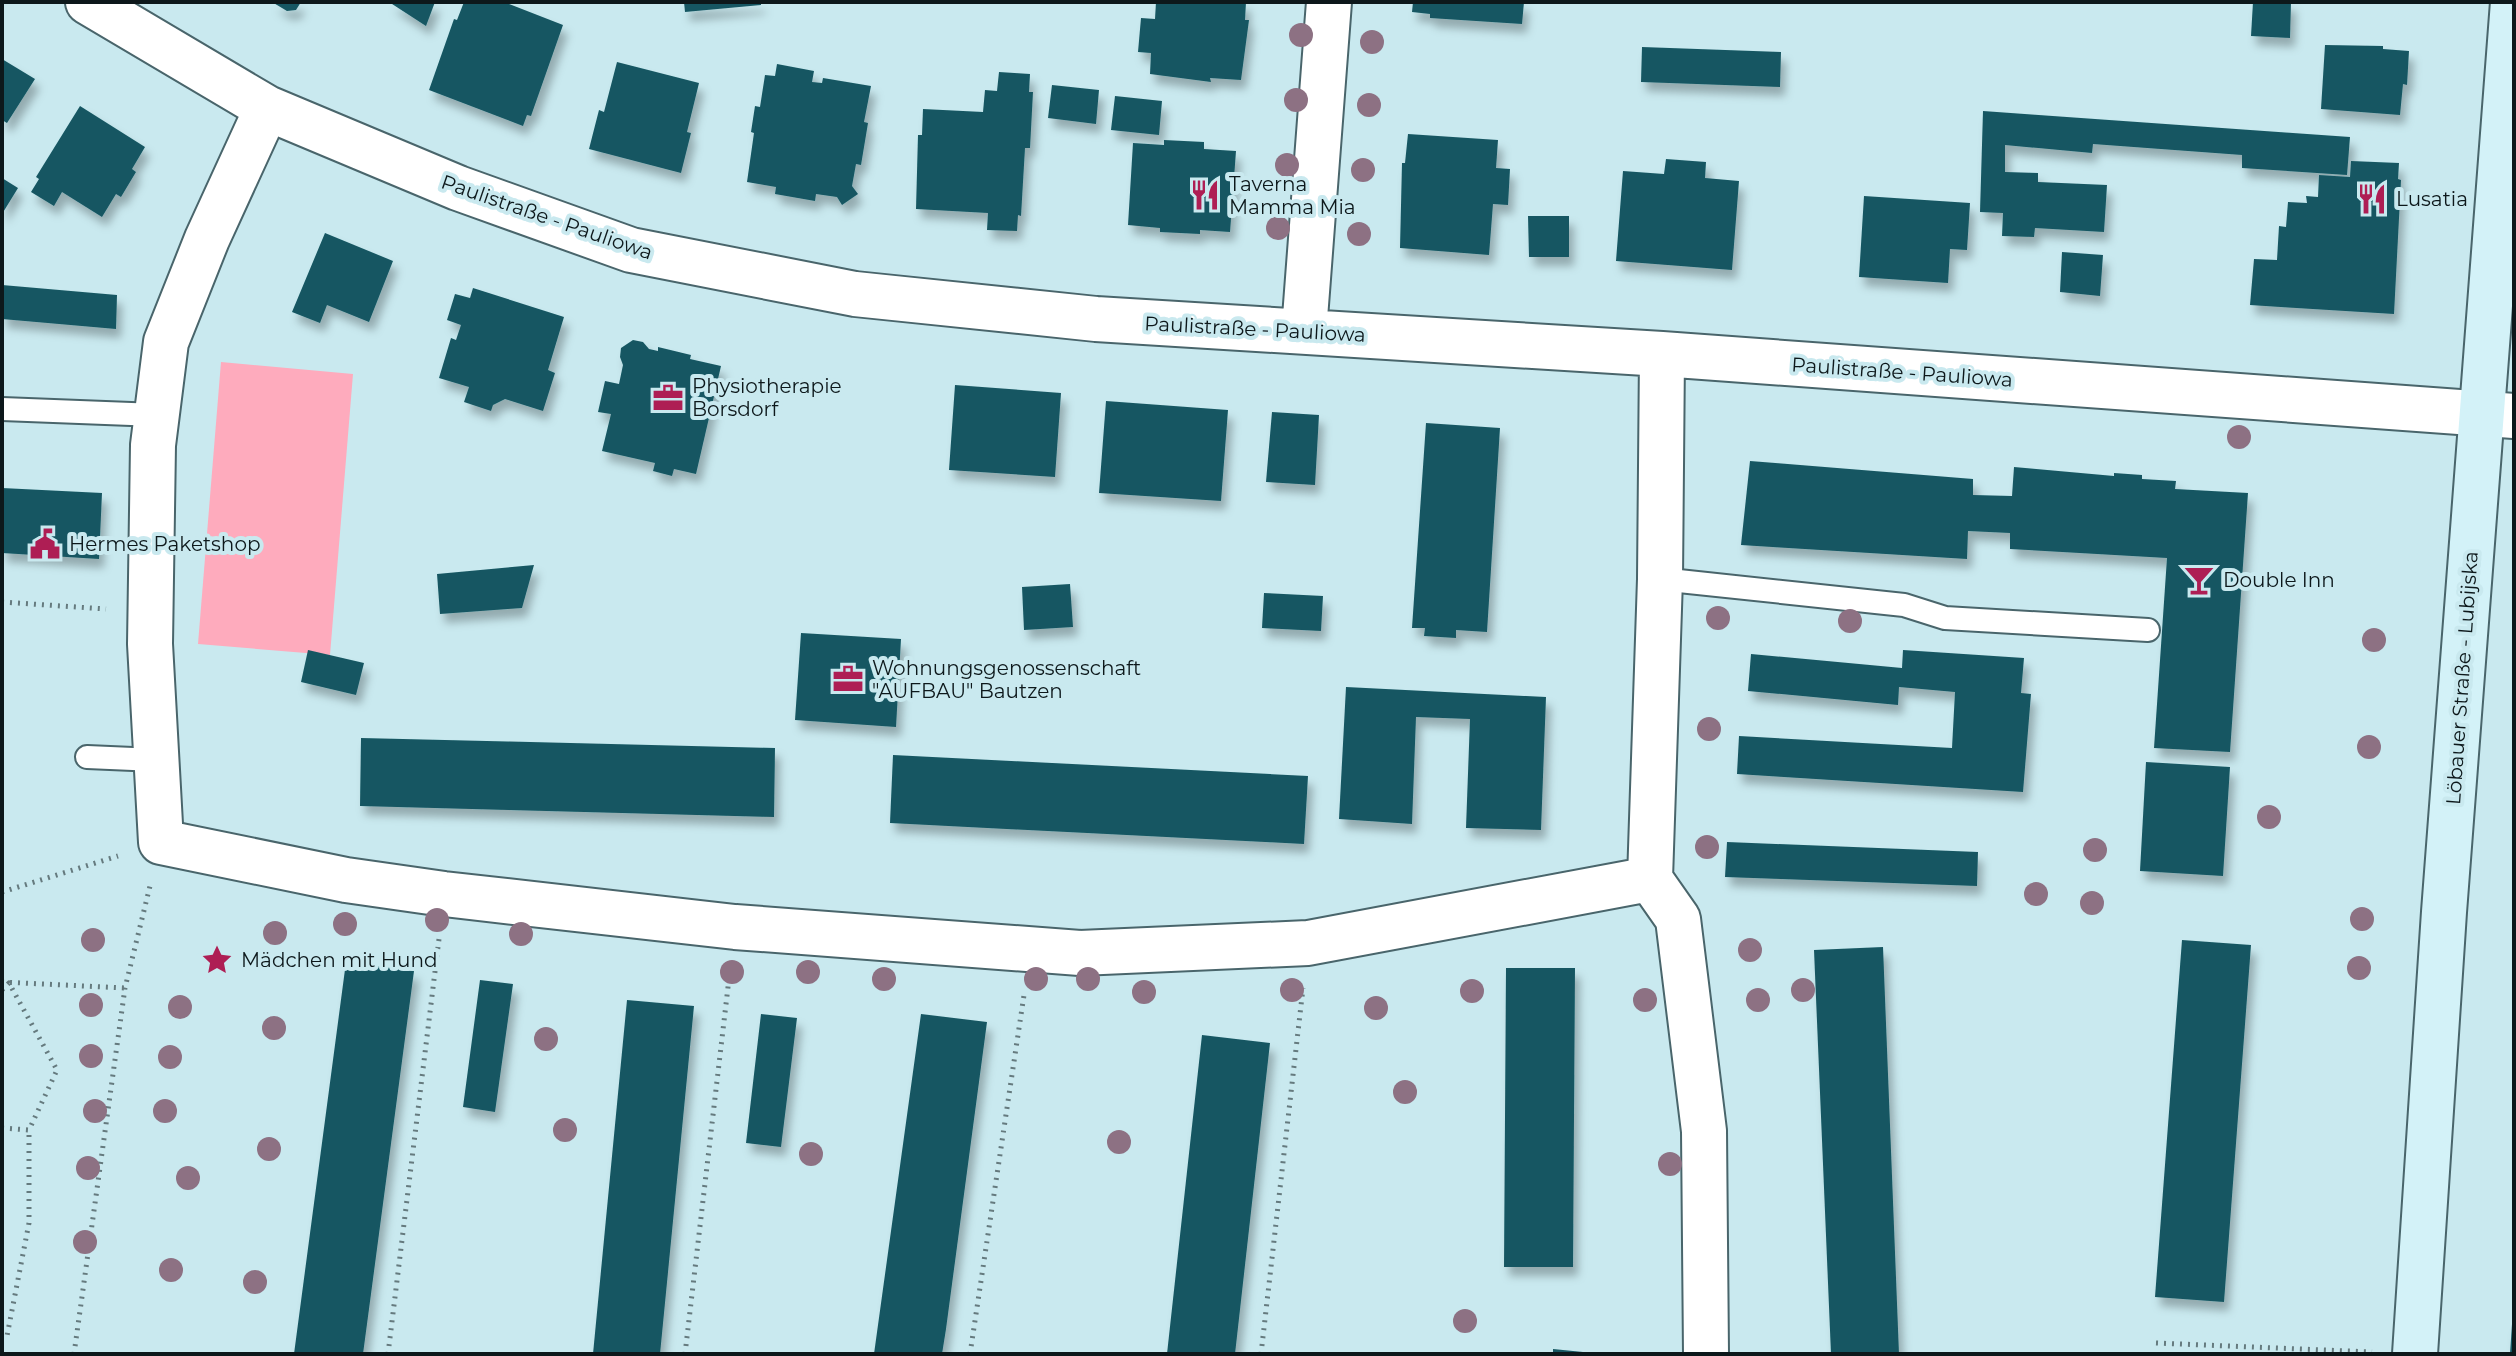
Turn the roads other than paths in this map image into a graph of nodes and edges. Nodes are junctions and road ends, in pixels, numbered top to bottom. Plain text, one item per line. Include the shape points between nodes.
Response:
1 (88, 2) edge
2 (1329, 2) edge
3 (2513, 2) edge
4 (267, 108) junction
5 (1304, 331) junction
6 (1662, 354) junction
7 (2, 409) edge
8 (157, 415) junction
9 (2498, 415) edge
10 (1660, 579) junction
11 (2148, 630) dead end
12 (87, 757) dead end
13 (156, 760) junction
14 (1650, 879) junction
15 (2399, 1353) edge
16 (1706, 1354) edge

1 - 4 street, Paulistraße - Pauliowa
2 - 5 street
3 - 9 main road, Löbauer Straße - Lubijska
4 - 5 street, Paulistraße - Pauliowa via 458,188 631,250 855,294 1096,319
4 - 8 street via 166,342
5 - 6 street, Paulistraße - Pauliowa
6 - 9 street, Paulistraße - Pauliowa
6 - 10 street
7 - 8 lane
8 - 13 street via 151,612
9 - 15 main road, Löbauer Straße - Lubijska
10 - 11 lane via 1904,605 1945,618
10 - 14 street
12 - 13 lane
13 - 14 street via 161,842 346,880 735,927 1080,953 1308,943
14 - 16 street via 1678,919 1704,1131

